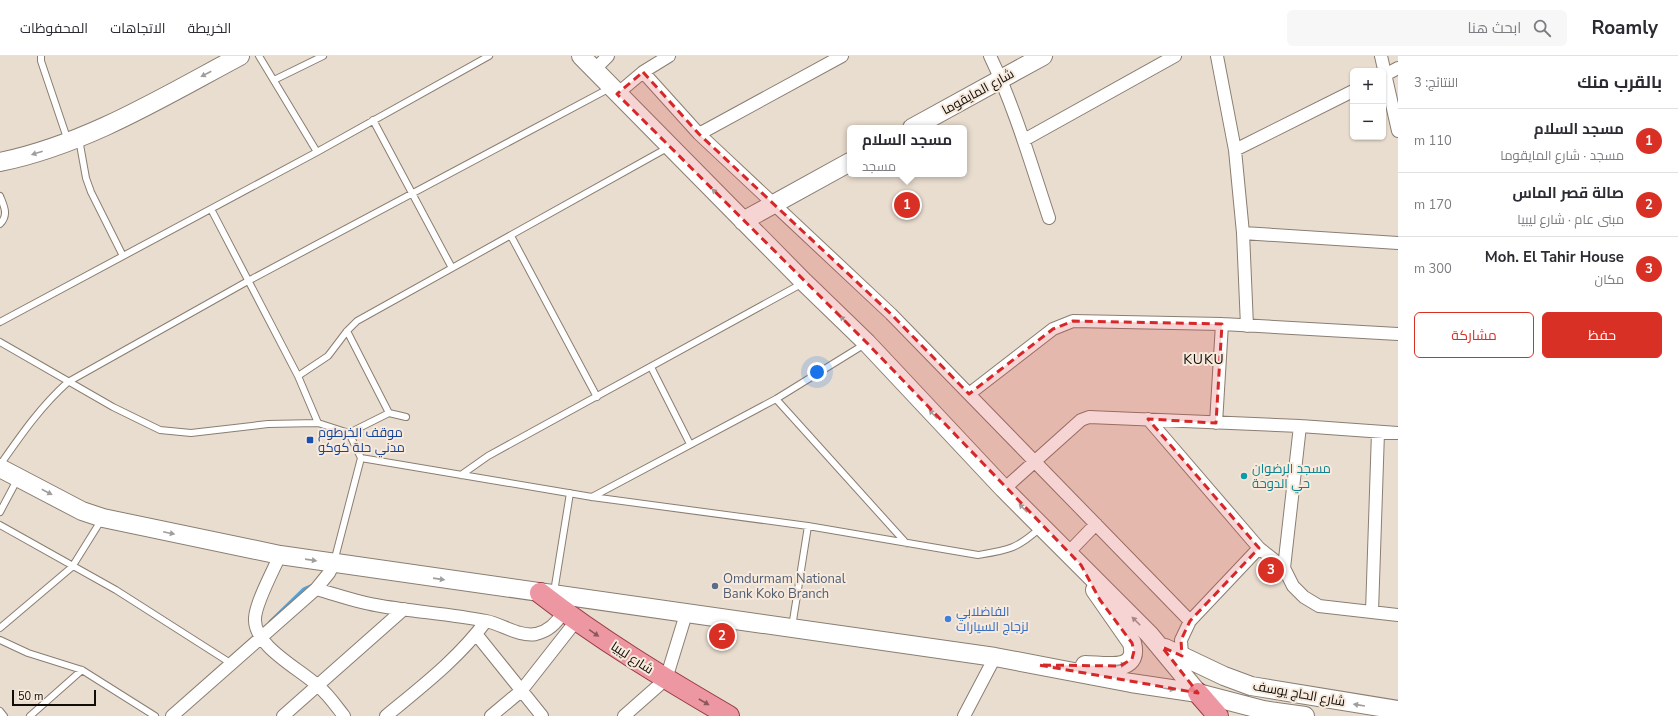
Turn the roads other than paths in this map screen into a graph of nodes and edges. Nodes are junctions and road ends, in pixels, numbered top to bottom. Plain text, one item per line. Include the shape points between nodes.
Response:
1 (41, 56) edge
2 (240, 56) edge
3 (259, 56) edge
4 (324, 56) edge
5 (489, 56) edge
6 (581, 56) edge
7 (608, 56) edge
8 (669, 56) edge
9 (842, 56) edge
10 (990, 56) edge
11 (1043, 56) edge
12 (1175, 56) edge
13 (1381, 56) edge
14 (1219, 57) edge
15 (1383, 68) edge
16 (1398, 68) edge
17 (594, 70) junction
18 (643, 72) junction
19 (1386, 75) edge
20 (1001, 79) junction
21 (274, 80) junction
22 (1386, 84) edge
23 (614, 91) junction
24 (1350, 92) edge
25 (373, 120) junction
26 (917, 125) edge
27 (1398, 131) edge
28 (699, 134) junction
29 (74, 140) junction
30 (1024, 140) junction
31 (670, 147) junction
32 (1235, 150) junction
33 (317, 152) junction
34 (0, 162) edge
35 (847, 164) edge
36 (413, 193) junction
37 (0, 196) edge
38 (774, 204) junction
39 (211, 209) junction
40 (1049, 218) dead end
41 (744, 221) junction
42 (0, 224) edge
43 (1243, 233) junction
44 (511, 236) junction
45 (1398, 243) edge
46 (123, 256) junction
47 (452, 268) junction
48 (248, 281) junction
49 (804, 282) junction
50 (0, 322) edge
51 (1222, 324) junction
52 (1247, 326) junction
53 (346, 331) junction
54 (1398, 334) edge
55 (0, 342) edge
56 (867, 343) junction
57 (651, 367) junction
58 (298, 376) junction
59 (68, 382) junction
60 (969, 394) junction
61 (597, 397) junction
62 (776, 399) junction
63 (389, 413) junction
64 (406, 417) dead end
65 (1148, 419) junction
66 (318, 423) junction
67 (1216, 423) junction
68 (1300, 426) junction
69 (1378, 432) junction
70 (349, 433) junction
71 (1398, 433) edge
72 (690, 444) junction
73 (361, 458) junction
74 (1033, 461) junction
75 (0, 466) edge
76 (461, 475) junction
77 (18, 477) junction
78 (1004, 489) junction
79 (570, 493) junction
80 (592, 497) junction
81 (0, 512) edge
82 (103, 518) junction
83 (1096, 524) junction
84 (0, 525) edge
85 (808, 526) junction
86 (1041, 527) junction
87 (906, 543) junction
88 (1259, 548) junction
89 (1068, 553) junction
90 (280, 555) junction
91 (334, 563) junction
92 (1081, 565) junction
93 (72, 567) junction
94 (1284, 568) junction
95 (316, 590) junction
96 (546, 594) junction
97 (404, 610) junction
98 (1372, 612) junction
99 (686, 614) junction
100 (1398, 615) edge
101 (570, 616) junction
102 (486, 621) junction
103 (1190, 621) junction
104 (0, 628) edge
105 (791, 628) junction
106 (476, 634) junction
107 (261, 638) junction
108 (0, 640) edge
109 (1161, 646) junction
110 (1182, 656) junction
111 (995, 657) junction
112 (232, 664) junction
113 (1039, 665) junction
114 (82, 670) junction
115 (666, 679) junction
116 (319, 686) junction
117 (521, 691) junction
118 (1198, 694) junction
119 (1398, 710) edge
120 (0, 711) edge
121 (4, 716) edge
122 (30, 716) edge
123 (154, 716) edge
124 (172, 716) edge
125 (283, 716) edge
126 (344, 716) edge
127 (386, 716) edge
128 (491, 716) edge
129 (542, 716) edge
130 (624, 716) edge
131 (729, 716) edge
132 (964, 716) edge
133 (1218, 716) edge
134 (1305, 716) edge

1 - 29 lane via 48,84
2 -> 29 main road via 135,112
3 - 21 lane
4 - 21 lane
5 - 25 lane
6 - 17 main road
7 - 17 street
8 - 18 street
9 - 28 street
10 - 20 street
11 - 20 main road, شارع المايقوما
12 - 30 street
13 - 15 street
14 - 32 street
16 - 19 street
17 - 23 main road
18 - 23 street
18 - 28 street
20 - 26 main road, شارع المايقوما
20 - 30 street
21 - 33 lane
22 - 27 street
23 - 31 main road
23 - 36 lane
24 - 32 street
25 - 33 lane
25 - 36 lane
28 - 38 street
29 -> 34 main road via 22,158
29 - 46 lane via 91,192
30 - 40 street
41 -> 31 main road
31 - 44 lane
32 - 43 street
33 - 39 lane
35 - 38 main road
36 - 47 lane
36 - 48 lane
37 - 42 lane via 5,216
38 - 41 main road
38 - 60 street via 891,314
39 - 46 lane
39 - 48 lane
41 - 49 main road
43 - 45 street
43 - 52 street
44 - 47 lane
44 - 61 lane
46 - 50 lane
47 - 53 lane via 357,321
48 - 58 lane
48 - 59 lane
56 -> 49 main road
49 - 57 lane
51 - 52 street
51 - 60 street via 1073,321 1053,329
51 - 67 street
52 - 54 street
53 - 58 lane via 328,356
53 - 63 lane
55 - 59 lane
56 - 62 lane
78 -> 56 main road
57 - 61 lane
57 - 72 lane
58 - 66 lane
59 - 66 lane via 160,430 191,433 268,424
59 - 75 lane via 49,399 22,432
60 - 74 street
61 - 76 lane via 488,456
62 - 72 lane
62 - 87 lane
63 - 64 lane
63 - 70 lane
65 - 67 street
65 - 74 street via 1085,418
65 - 88 street
66 - 70 lane
67 - 68 street
68 - 69 street
68 - 94 street
69 - 71 street
69 - 98 street
70 - 73 lane
72 - 80 lane
73 - 76 lane
73 - 91 lane
74 - 78 street
74 - 83 street
75 - 77 main road
76 - 79 lane
77 - 81 lane
77 -> 82 main road via 82,511
86 -> 78 main road
79 - 80 lane
79 - 96 lane
80 - 85 lane
82 -> 90 main road
82 - 93 lane
83 - 89 street
83 - 103 street
84 - 93 lane
85 - 87 lane
85 - 105 lane
86 - 87 lane via 1023,543 1003,551 978,555
86 - 89 main road
88 - 94 street
88 - 103 street
89 - 92 main road
90 -> 91 main road
90 - 107 street via 255,618 256,630
91 - 95 street
91 -> 96 main road
109 -> 92 main road
113 -> 92 main road via 1120,666 1132,659 1132,643 1100,600
93 - 104 lane
93 - 112 lane via 116,590
94 - 98 street via 1293,586 1304,597 1319,606
95 - 97 street via 364,603
95 - 107 street
96 - 99 main road
96 - 101 main road, شارع ليبيا
97 - 102 street
97 - 116 street
98 - 100 street
99 - 105 main road
99 - 115 street
101 - 102 street via 548,630 535,634 524,634
101 -> 115 main road, شارع ليبيا
101 - 117 street
102 - 106 street
103 - 110 street via 1181,640
105 - 111 main road
106 - 117 street
106 - 127 street via 428,681
107 - 112 street
107 - 116 street
108 - 114 lane via 28,653
109 - 110 main road, شارع الحاج يوسف
109 - 118 main road
119 -> 110 main road, شارع الحاج يوسف via 1268,690 1224,676
111 - 113 main road
111 - 132 street
112 - 124 street
113 -> 118 main road, شارع الحاج يوسف
114 - 122 lane
114 - 123 lane
115 - 130 street
115 -> 131 main road, شارع ليبيا
116 - 125 street
116 - 126 street
117 - 128 street
117 - 129 street
118 - 133 main road
118 - 134 main road, شارع الحاج يوسف via 1262,710
120 - 121 lane

